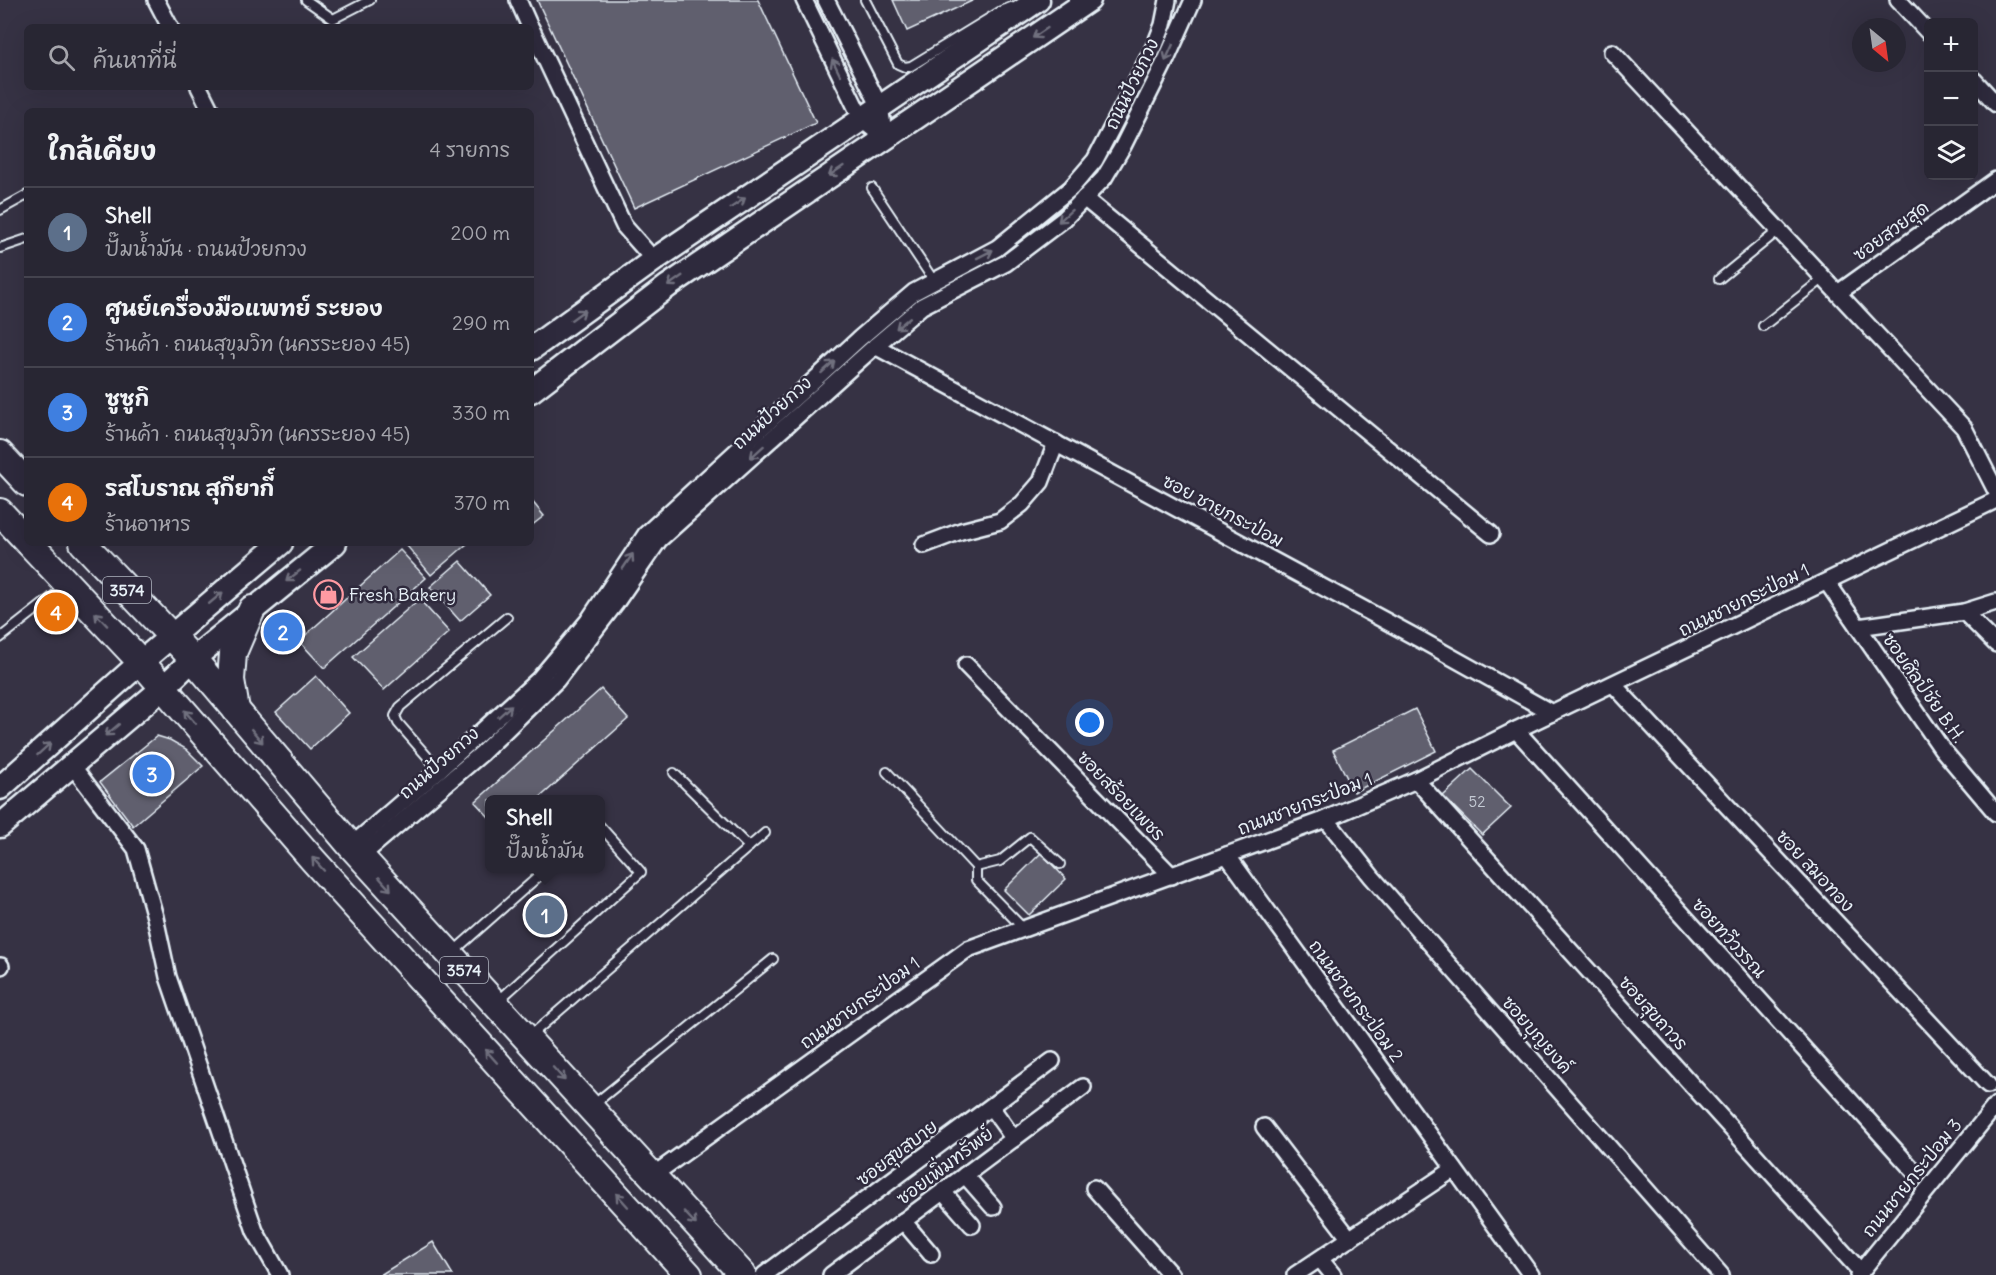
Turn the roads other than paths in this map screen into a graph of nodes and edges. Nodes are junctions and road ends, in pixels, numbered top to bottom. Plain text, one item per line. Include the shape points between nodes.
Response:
1 (156, 0) edge
2 (306, 0) edge
3 (370, 0) edge
4 (518, 0) edge
5 (804, 0) edge
6 (826, 0) edge
7 (865, 0) edge
8 (1089, 0) edge
9 (1193, 0) edge
10 (1898, 0) edge
11 (1168, 1) edge
12 (1030, 5) edge
13 (168, 24) edge
14 (529, 24) edge
15 (1181, 27) junction
16 (1924, 27) edge
17 (534, 34) edge
18 (1612, 52) dead end
19 (1978, 84) edge
20 (200, 90) edge
21 (1996, 104) edge
22 (880, 107) junction
23 (210, 108) edge
24 (862, 120) junction
25 (885, 138) junction
26 (1996, 180) edge
27 (872, 188) dead end
28 (24, 197) edge
29 (1084, 198) junction
30 (0, 210) edge
31 (1779, 230) junction
32 (24, 240) edge
33 (0, 248) edge
34 (654, 260) junction
35 (1824, 278) junction
36 (1719, 279) dead end
37 (934, 281) junction
38 (1838, 293) junction
39 (1763, 326) dead end
40 (875, 346) junction
41 (534, 347) edge
42 (534, 389) edge
43 (1056, 443) junction
44 (0, 454) edge
45 (24, 480) edge
46 (1996, 491) edge
47 (1996, 500) edge
48 (0, 513) edge
49 (1491, 534) dead end
50 (24, 538) edge
51 (924, 545) dead end
52 (32, 546) edge
53 (86, 546) edge
54 (277, 546) edge
55 (331, 546) edge
56 (1827, 582) junction
57 (68, 584) junction
58 (1996, 602) edge
59 (252, 609) junction
60 (1964, 612) junction
61 (507, 617) dead end
62 (1858, 627) junction
63 (171, 636) junction
64 (0, 638) edge
65 (1996, 644) edge
66 (193, 659) junction
67 (141, 662) junction
68 (966, 665) dead end
69 (1613, 684) junction
70 (164, 687) junction
71 (237, 712) junction
72 (1552, 713) junction
73 (1516, 730) junction
74 (71, 764) junction
75 (439, 770) junction
76 (887, 772) dead end
77 (674, 774) dead end
78 (1416, 780) junction
79 (0, 788) edge
80 (1996, 813) edge
81 (1326, 819) junction
82 (0, 826) edge
83 (605, 832) edge
84 (765, 833) dead end
85 (748, 847) junction
86 (356, 852) junction
87 (1227, 855) junction
88 (1060, 864) dead end
89 (976, 867) junction
90 (542, 873) edge
91 (1172, 876) junction
92 (1024, 929) junction
93 (450, 955) junction
94 (773, 959) dead end
95 (495, 1004) junction
96 (526, 1038) junction
97 (1052, 1061) dead end
98 (1988, 1084) dead end
99 (1083, 1087) dead end
100 (1996, 1105) edge
101 (990, 1107) junction
102 (590, 1108) junction
103 (1264, 1127) dead end
104 (1014, 1140) junction
105 (1454, 1169) junction
106 (1914, 1171) dead end
107 (965, 1175) junction
108 (652, 1176) junction
109 (1094, 1188) dead end
110 (943, 1192) junction
111 (993, 1207) dead end
112 (903, 1221) junction
113 (972, 1225) dead end
114 (1350, 1239) junction
115 (931, 1254) dead end
116 (1320, 1259) junction
117 (1860, 1273) edge
118 (277, 1274) edge
119 (689, 1275) edge
120 (743, 1275) edge
121 (764, 1275) edge
122 (831, 1275) edge
123 (1171, 1275) edge
124 (1295, 1275) edge
125 (1333, 1275) edge
126 (1531, 1275) edge
127 (1721, 1275) edge

1 - 13 street
2 - 3 lane via 333,19
4 - 14 street
24 -> 5 street
6 - 22 street
7 - 12 lane via 898,64 904,67 1001,11
8 -> 25 street
9 - 15 street, ถนนป้วยกวง
10 - 16 street
11 - 15 street via 1176,7
37 -> 11 street, ถนนป้วยกวง via 997,248 1071,188 1095,160 1155,45
12 - 22 street
15 -> 29 street, ถนนป้วยกวง via 1123,146 1104,178
17 - 34 street via 624,226
18 - 31 street
19 - 21 street
20 - 23 street
22 - 24 street
22 - 25 street
24 - 25 street
34 -> 24 street
25 -> 42 street via 668,286
26 - 38 street, ซอยสวยสุด
27 - 37 lane
28 - 30 lane
29 -> 40 street, ถนนป้วยกวง via 1064,219 1006,263 922,306
29 - 49 street
31 - 35 street
31 - 36 lane
32 - 33 lane
41 -> 34 street
35 - 38 street
35 - 39 lane
75 -> 37 street, ถนนป้วยกวง via 538,680 588,621 646,534 860,338 914,291
38 - 46 street via 1964,428
40 - 43 street, ซอย ชายกระป่อม
40 -> 86 street, ถนนป้วยกวง via 659,540 557,680 481,754
43 - 51 street via 1041,482 1022,504 1000,521
43 - 72 street, ซอย ชายกระป่อม
44 - 45 main road
47 - 56 street, ถนนชายกระป่อม 1
48 - 50 main road, 3574
52 - 57 main road, 3574
53 - 63 main road, 3574
63 -> 54 street
55 -> 59 street
56 - 62 street, ซอยศิลป์ชัย B.H.
56 - 69 street, ถนนชายกระป่อม 1
57 - 64 lane
67 -> 57 main road, 3574
58 - 60 street
59 - 66 street
59 - 71 main road via 233,654 231,680
60 - 62 street
60 - 65 street
61 - 75 lane via 400,706 395,716
62 - 80 street, ซอยศิลป์ชัย B.H. via 1942,749
63 - 66 main road, 3574
63 - 67 street
66 - 70 street
66 - 71 main road, 3574
67 - 70 main road, 3574
79 -> 67 street
68 - 91 street, ซอยสร้อยเพชร
69 - 72 street, ถนนชายกระป่อม 1
69 - 98 street, ซอย สมอทอง
70 -> 74 street
119 -> 70 main road, 3574 via 314,860
71 -> 86 main road, 3574
72 - 73 street, ถนนชายกระป่อม 1
73 - 78 street, ถนนชายกระป่อม 1
73 - 106 street, ซอยทวีวรรณ
74 - 82 street
74 - 118 street via 136,849 168,977 255,1231
75 - 86 street, ถนนป้วยกวง
76 - 89 lane
77 - 85 lane
78 - 81 street, ถนนชายกระป่อม 1
78 - 117 street, ซอยสุขถาวร
81 - 87 street, ถนนชายกระป่อม 1
81 - 127 street, ซอยบุญยงค์ via 1372,877
83 - 95 lane via 641,872
84 - 85 lane
85 - 96 lane
86 -> 93 main road, 3574
87 - 91 street, ถนนชายกระป่อม 1
87 - 105 street, ถนนชายกระป่อม 2
88 - 89 lane via 1030,837 1000,861
89 - 92 lane via 976,880
90 - 93 lane
91 - 92 street, ถนนชายกระป่อม 1
92 - 108 street, ถนนชายกระป่อม 1 via 968,949
93 - 95 main road, 3574
94 - 102 lane
95 - 96 main road, 3574
96 -> 102 main road, 3574
97 - 101 street, ซอยสุขสบาย
99 - 104 street, ซอยเพิ่มทรัพย์
100 - 117 street, ถนนชายกระป่อม 3
101 - 104 street
101 - 121 street, ซอยสุขสบาย
102 - 108 main road, 3574
103 - 114 street
104 - 107 street, ซอยเพิ่มทรัพย์
105 - 114 street
105 - 126 street, ถนนชายกระป่อม 2
107 - 110 street, ซอยเพิ่มทรัพย์
107 - 111 street
108 -> 120 main road, 3574
109 - 123 street
110 - 112 street, ซอยเพิ่มทรัพย์
110 - 113 street
112 - 115 street
112 - 122 street, ซอยเพิ่มทรัพย์
114 - 116 street
116 - 124 street
116 - 125 street

